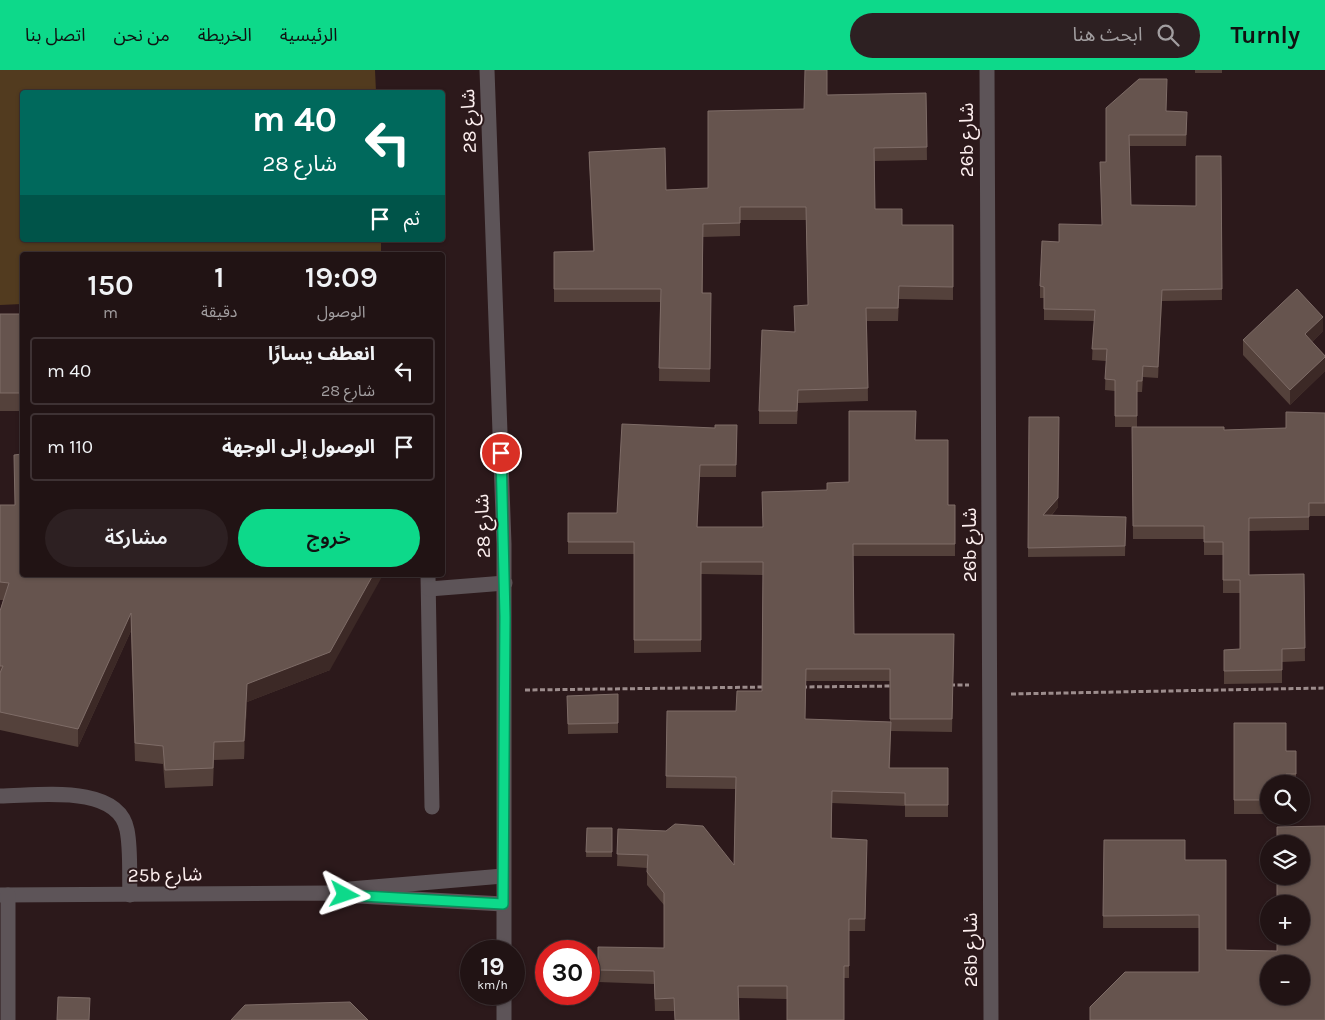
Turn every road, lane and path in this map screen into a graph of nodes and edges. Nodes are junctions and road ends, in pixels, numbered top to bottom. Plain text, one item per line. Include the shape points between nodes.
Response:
1 (487, 70) edge
2 (987, 70) edge
3 (428, 582) edge
4 (505, 583) junction
5 (941, 685) edge
6 (902, 686) edge
7 (772, 687) edge
8 (792, 687) edge
9 (1325, 688) edge
10 (991, 689) junction
11 (504, 690) junction
12 (0, 796) edge
13 (432, 807) dead end
14 (503, 876) junction
15 (331, 893) junction
16 (4, 895) edge
17 (130, 895) junction
18 (503, 904) junction
19 (504, 940) edge
20 (504, 1005) edge
21 (8, 1020) edge
22 (504, 1020) edge
23 (991, 1020) edge

1 - 4 street, شارع 28
2 - 10 street, 26b شارع
3 - 4 street
3 - 13 street
4 - 11 street, شارع 28
5 - 10 path
6 - 8 path
7 - 11 path
9 - 10 path
10 - 23 street, 26b شارع
11 - 14 street, شارع 28
12 - 17 street via 89,796 113,807 127,830
14 - 15 street, 25b شارع via 375,886
14 - 18 street, شارع 28
15 - 17 street, 25b شارع
15 - 18 street, 25b شارع
16 - 17 street, 25b شارع
16 - 21 street
18 - 19 street, شارع 28
20 - 22 street

